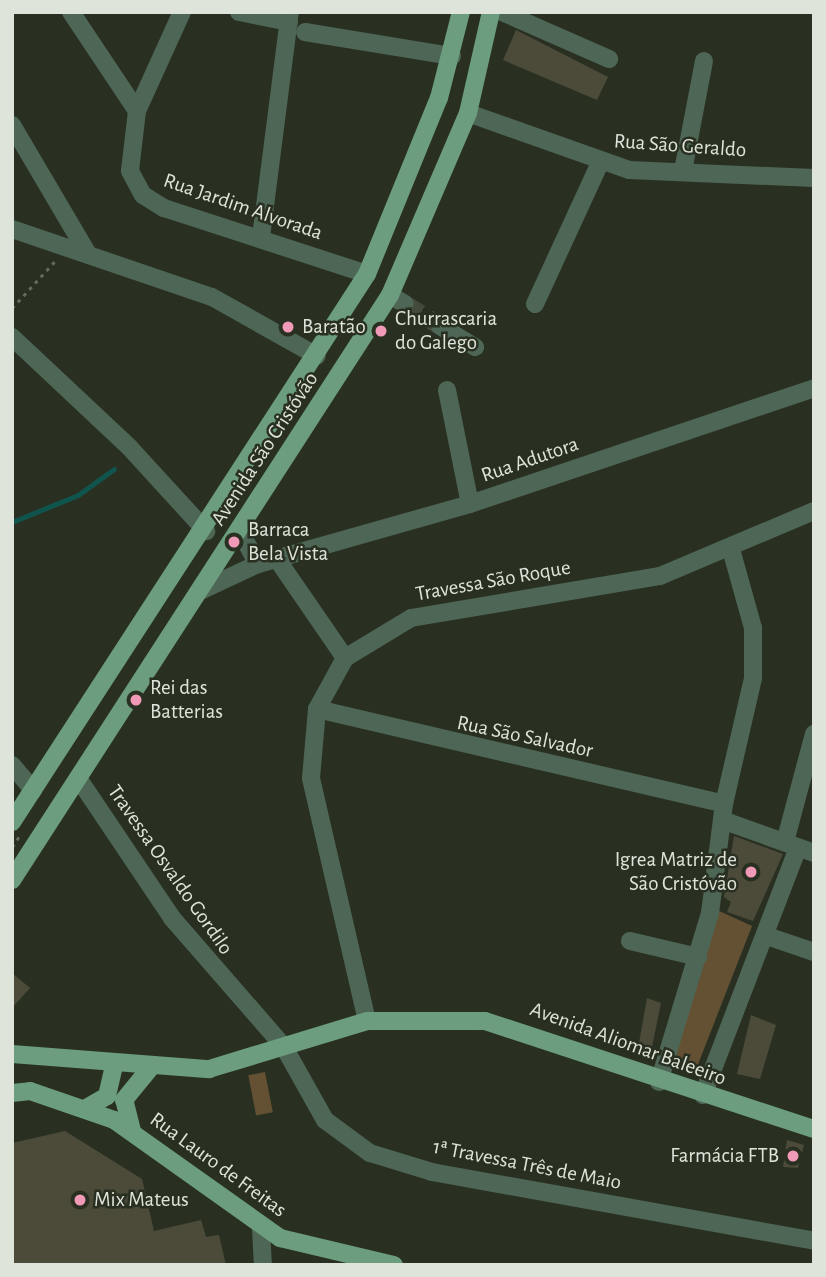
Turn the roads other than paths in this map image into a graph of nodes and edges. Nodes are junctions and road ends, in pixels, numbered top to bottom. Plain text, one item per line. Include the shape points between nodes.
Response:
1 (71, 12) edge
2 (182, 12) edge
3 (239, 12) edge
4 (461, 12) edge
5 (491, 12) edge
6 (502, 12) edge
7 (289, 17) edge
8 (305, 32) dead end
9 (452, 56) junction
10 (609, 59) dead end
11 (704, 61) dead end
12 (137, 111) junction
13 (468, 113) junction
14 (12, 125) edge
15 (600, 163) junction
16 (683, 171) junction
17 (814, 178) edge
18 (12, 229) edge
19 (261, 237) junction
20 (88, 254) junction
21 (367, 274) junction
22 (535, 304) dead end
23 (440, 326) tunnel mouth
24 (12, 337) edge
25 (475, 347) dead end
26 (317, 356) junction
27 (814, 388) edge
28 (447, 390) dead end
29 (470, 504) junction
30 (814, 511) edge
31 (239, 529) junction
32 (206, 531) junction
33 (731, 550) junction
34 (277, 559) junction
35 (258, 564) junction
36 (200, 591) junction
37 (345, 659) junction
38 (317, 709) junction
39 (814, 734) edge
40 (12, 765) edge
41 (78, 778) junction
42 (33, 789) junction
43 (723, 812) junction
44 (12, 822) edge
45 (799, 848) edge
46 (12, 880) edge
47 (767, 936) junction
48 (629, 941) dead end
49 (814, 952) edge
50 (698, 957) junction
51 (367, 1021) junction
52 (284, 1047) junction
53 (12, 1054) edge
54 (114, 1065) junction
55 (151, 1067) junction
56 (659, 1082) junction
57 (16, 1092) edge
58 (703, 1095) junction
59 (89, 1107) junction
60 (814, 1129) edge
61 (132, 1131) junction
62 (261, 1229) junction
63 (814, 1241) edge
64 (263, 1265) edge
65 (394, 1265) edge

1 - 12 street
2 - 12 street, Rua Jardim Alvorada
3 - 7 street
4 - 9 main road, Avenida São Cristóvão
5 - 13 main road, Avenida São Cristóvão
6 - 10 street
7 - 19 street
8 - 9 street
9 - 21 main road, Avenida São Cristóvão via 401,202
11 - 16 street
12 - 19 street, Rua Jardim Alvorada via 130,172 143,195 164,208
13 - 15 street, Rua São Geraldo
13 - 31 main road, Avenida São Cristóvão via 398,300
14 - 20 street
15 - 16 street, Rua São Geraldo
15 - 22 street
16 - 17 street, Rua São Geraldo
18 - 20 street
19 - 21 street, Rua Jardim Alvorada
20 - 26 street via 212,297
21 - 26 main road, Avenida São Cristóvão
23 - 25 street
24 - 32 street via 130,448
26 - 32 main road, Avenida São Cristóvão
27 - 29 street, Rua Adutora
28 - 29 street
29 - 34 street, Rua Adutora
30 - 33 street, Travessa São Roque
31 - 35 street
31 - 36 main road, Avenida São Cristóvão
32 - 42 main road, Avenida São Cristóvão
33 - 37 street, Travessa São Roque via 649,579 433,612 389,627
33 - 43 street via 755,650
34 - 35 street, Rua Adutora
34 - 37 street
35 - 36 street, Rua Adutora
36 - 41 main road, Avenida São Cristóvão
37 - 38 street, Travessa São Roque
38 - 43 street, Rua São Salvador
38 - 51 street, Travessa São Roque via 311,778
39 - 45 street
40 - 42 street
41 - 46 main road, Avenida São Cristóvão
41 - 52 street, Travessa Osvaldo Gordilo via 172,918
42 - 44 main road, Avenida São Cristóvão
43 - 45 street, Rua São Salvador
43 - 50 street
45 - 47 street
47 - 49 street
47 - 58 street
48 - 50 street
50 - 56 street
51 - 52 main road, Avenida Aliomar Baleeiro
51 - 56 main road, Avenida Aliomar Baleeiro via 485,1021 554,1039
52 - 55 main road, Avenida Aliomar Baleeiro via 209,1069
52 - 63 street, 1ª Travessa Três de Maio via 325,1120 370,1153 432,1172
53 - 54 main road, Avenida Aliomar Baleeiro
54 - 55 main road, Avenida Aliomar Baleeiro
54 - 59 main road via 107,1096
55 - 61 main road via 124,1100
56 - 58 main road, Avenida Aliomar Baleeiro
57 - 59 main road, Rua Lauro de Freitas
58 - 60 main road, Avenida Aliomar Baleeiro
59 - 61 main road, Rua Lauro de Freitas
61 - 62 main road, Rua Lauro de Freitas
62 - 64 street
62 - 65 main road, Rua Lauro de Freitas via 314,1249

